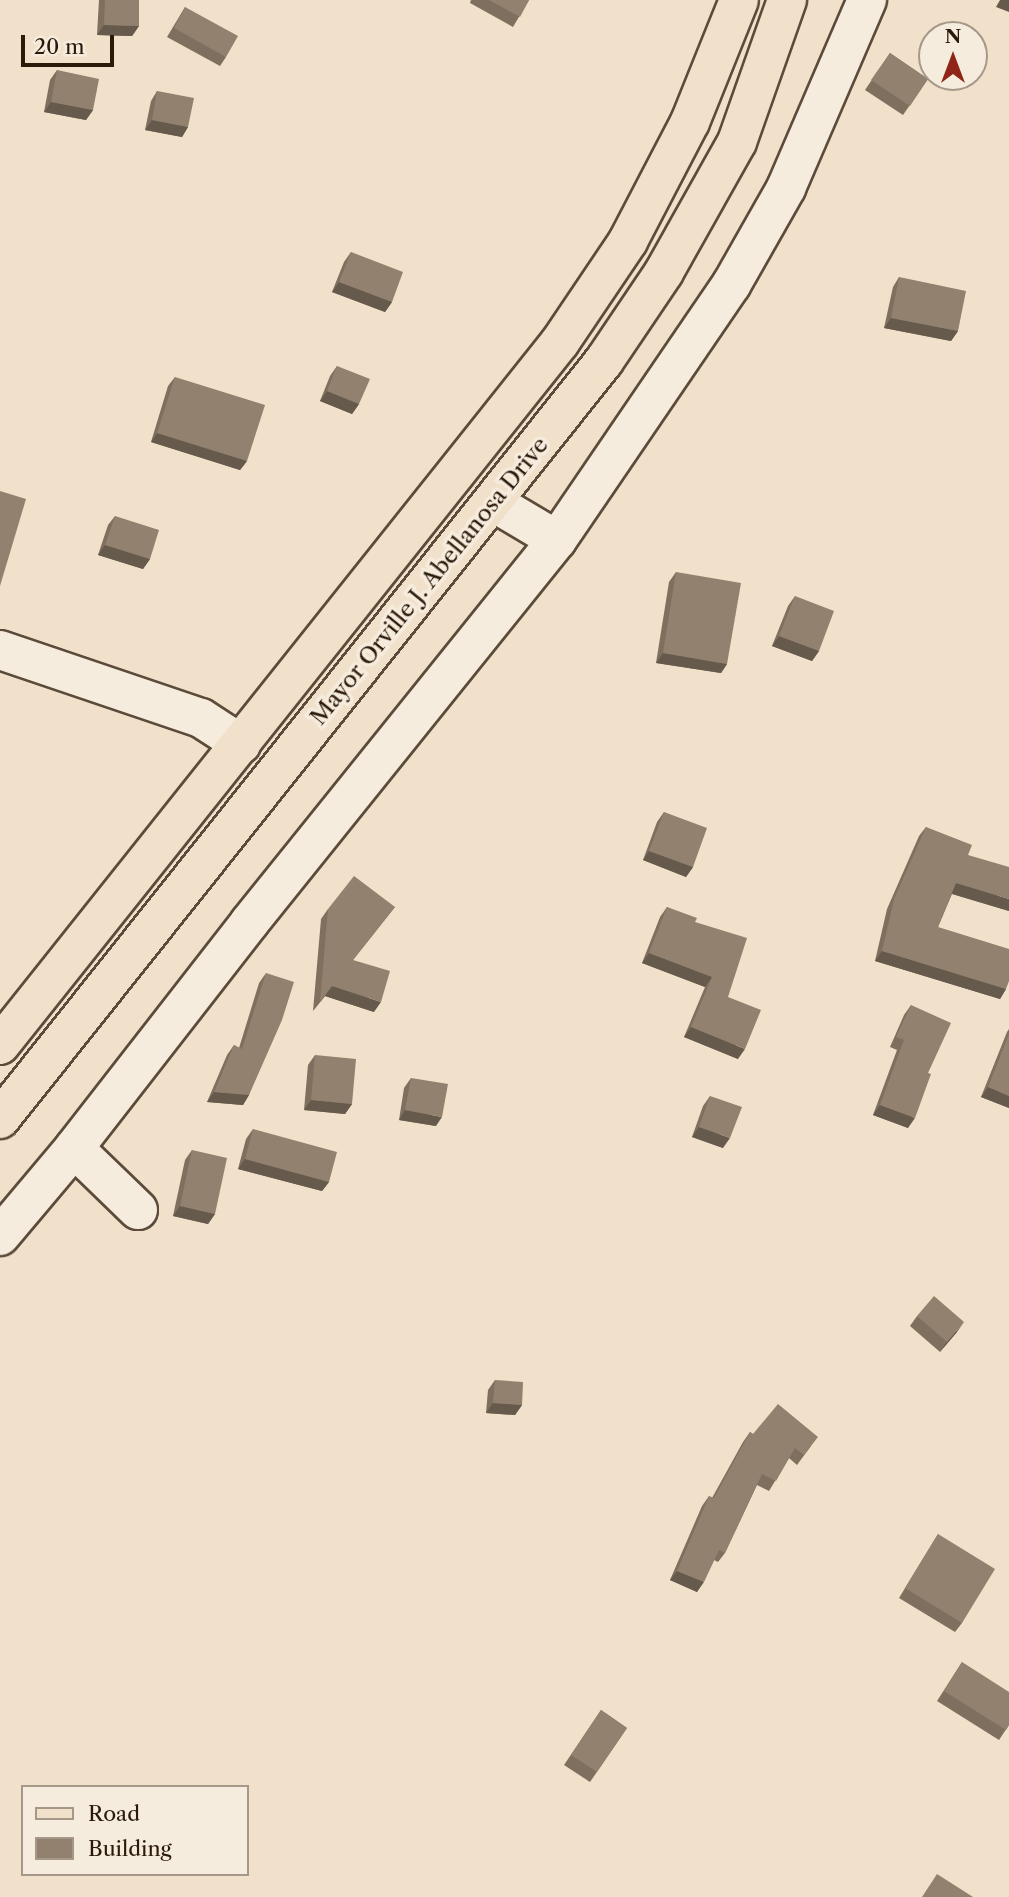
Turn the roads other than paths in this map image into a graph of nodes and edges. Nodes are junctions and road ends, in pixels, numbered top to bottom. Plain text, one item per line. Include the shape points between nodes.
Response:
1 (739, 0) edge
2 (787, 0) edge
3 (867, 0) edge
4 (494, 502) junction
5 (557, 540) junction
6 (0, 650) edge
7 (241, 744) junction
8 (0, 1045) edge
9 (0, 1119) edge
10 (74, 1148) junction
11 (138, 1210) dead end
12 (0, 1237) edge

1 - 7 main road, Mayor Orville J. Abellanosa Drive via 690,122 628,241 560,342
2 - 4 main road, Mayor Orville J. Abellanosa Drive via 737,142 664,272 604,361
3 - 5 street via 786,188 738,273
4 - 5 street
4 - 9 main road, Mayor Orville J. Abellanosa Drive
5 - 10 street
6 - 7 street via 201,718
7 - 8 main road, Mayor Orville J. Abellanosa Drive
10 - 11 street
10 - 12 street

